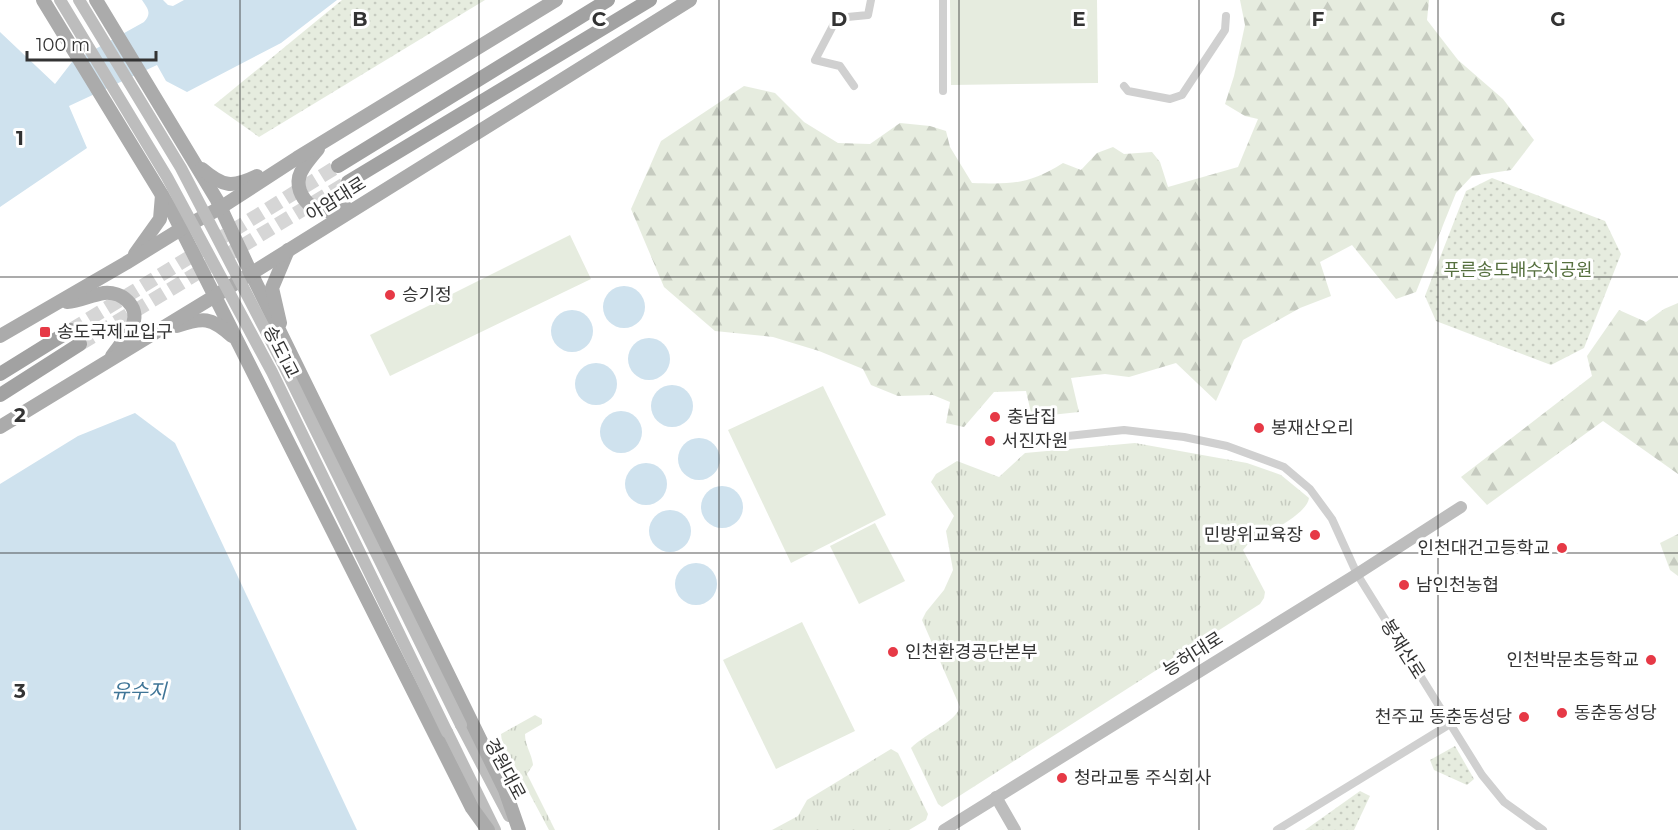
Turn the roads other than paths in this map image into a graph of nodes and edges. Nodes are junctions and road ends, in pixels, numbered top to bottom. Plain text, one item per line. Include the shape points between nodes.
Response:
1 (43, 0) edge
2 (60, 0) edge
3 (79, 0) edge
4 (96, 0) edge
5 (556, 0) edge
6 (608, 0) edge
7 (650, 0) edge
8 (690, 0) edge
9 (871, 0) edge
10 (943, 0) edge
11 (1226, 16) dead end
12 (854, 86) dead end
13 (1124, 86) dead end
14 (943, 91) dead end
15 (323, 142) junction
16 (187, 151) junction
17 (297, 158) junction
18 (338, 166) tunnel mouth
19 (348, 182) tunnel mouth
20 (162, 195) junction
21 (361, 205) junction
22 (220, 208) junction
23 (181, 229) junction
24 (288, 250) junction
25 (126, 263) junction
26 (251, 273) junction
27 (215, 296) junction
28 (56, 304) junction
29 (71, 330) tunnel mouth
30 (152, 334) junction
31 (281, 334) junction
32 (0, 336) edge
33 (238, 342) junction
34 (80, 344) tunnel mouth
35 (110, 360) junction
36 (0, 374) edge
37 (0, 395) edge
38 (0, 427) edge
39 (1021, 441) dead end
40 (1461, 507) dead end
41 (1357, 574) junction
42 (1450, 724) junction
43 (461, 725) joint
44 (447, 732) joint
45 (996, 797) junction
46 (488, 830) edge
47 (495, 830) edge
48 (518, 830) edge
49 (944, 830) edge
50 (1015, 830) edge
51 (1277, 830) edge
52 (1543, 830) edge

1 - 20 main road
2 - 44 main road, 송도1교, bridge via 167,177 266,362
3 - 43 main road, 송도1교, bridge via 181,168 284,364
4 - 16 main road
5 - 15 main road
6 - 18 highway, 아암대로
7 - 19 highway, 아암대로
8 - 21 main road, 아암대로
9 - 12 street via 868,15 837,18 815,60 840,66
10 - 14 street
11 - 13 street via 1225,30 1182,95 1170,99 1128,91
15 - 17 main road
15 - 21 main road via 300,173 298,186 303,199 313,208 332,213
16 - 17 main road via 202,169 228,184 240,184
16 - 22 main road
17 - 22 main road
20 - 23 main road
20 - 25 main road via 160,219
21 - 24 main road, 아암대로
22 - 23 main road
22 - 26 main road
23 - 25 main road
23 - 27 main road
24 - 26 main road, 아암대로
24 - 31 main road via 273,288
25 - 28 main road
26 - 27 main road, 아암대로
26 - 31 main road
27 - 30 main road, 아암대로
27 - 33 main road
28 - 32 main road
28 - 35 main road via 105,293 127,299 135,315 133,325
29 - 36 highway
30 - 33 main road via 207,319
30 - 35 main road, 아암대로
31 - 48 main road via 505,790
33 - 46 main road via 472,808
34 - 37 highway
35 - 38 main road, 아암대로
39 - 41 street, 봉재산로 via 1124,430 1227,446 1284,467 1310,489 1332,519
40 - 41 main road, 능허대로
41 - 42 street, 봉재산로
41 - 45 main road, 능허대로
42 - 51 street
42 - 52 street, 봉재산로 via 1504,802
43 - 48 main road, 경원대로
44 - 47 main road, 경원대로
45 - 49 main road, 능허대로
45 - 50 main road

